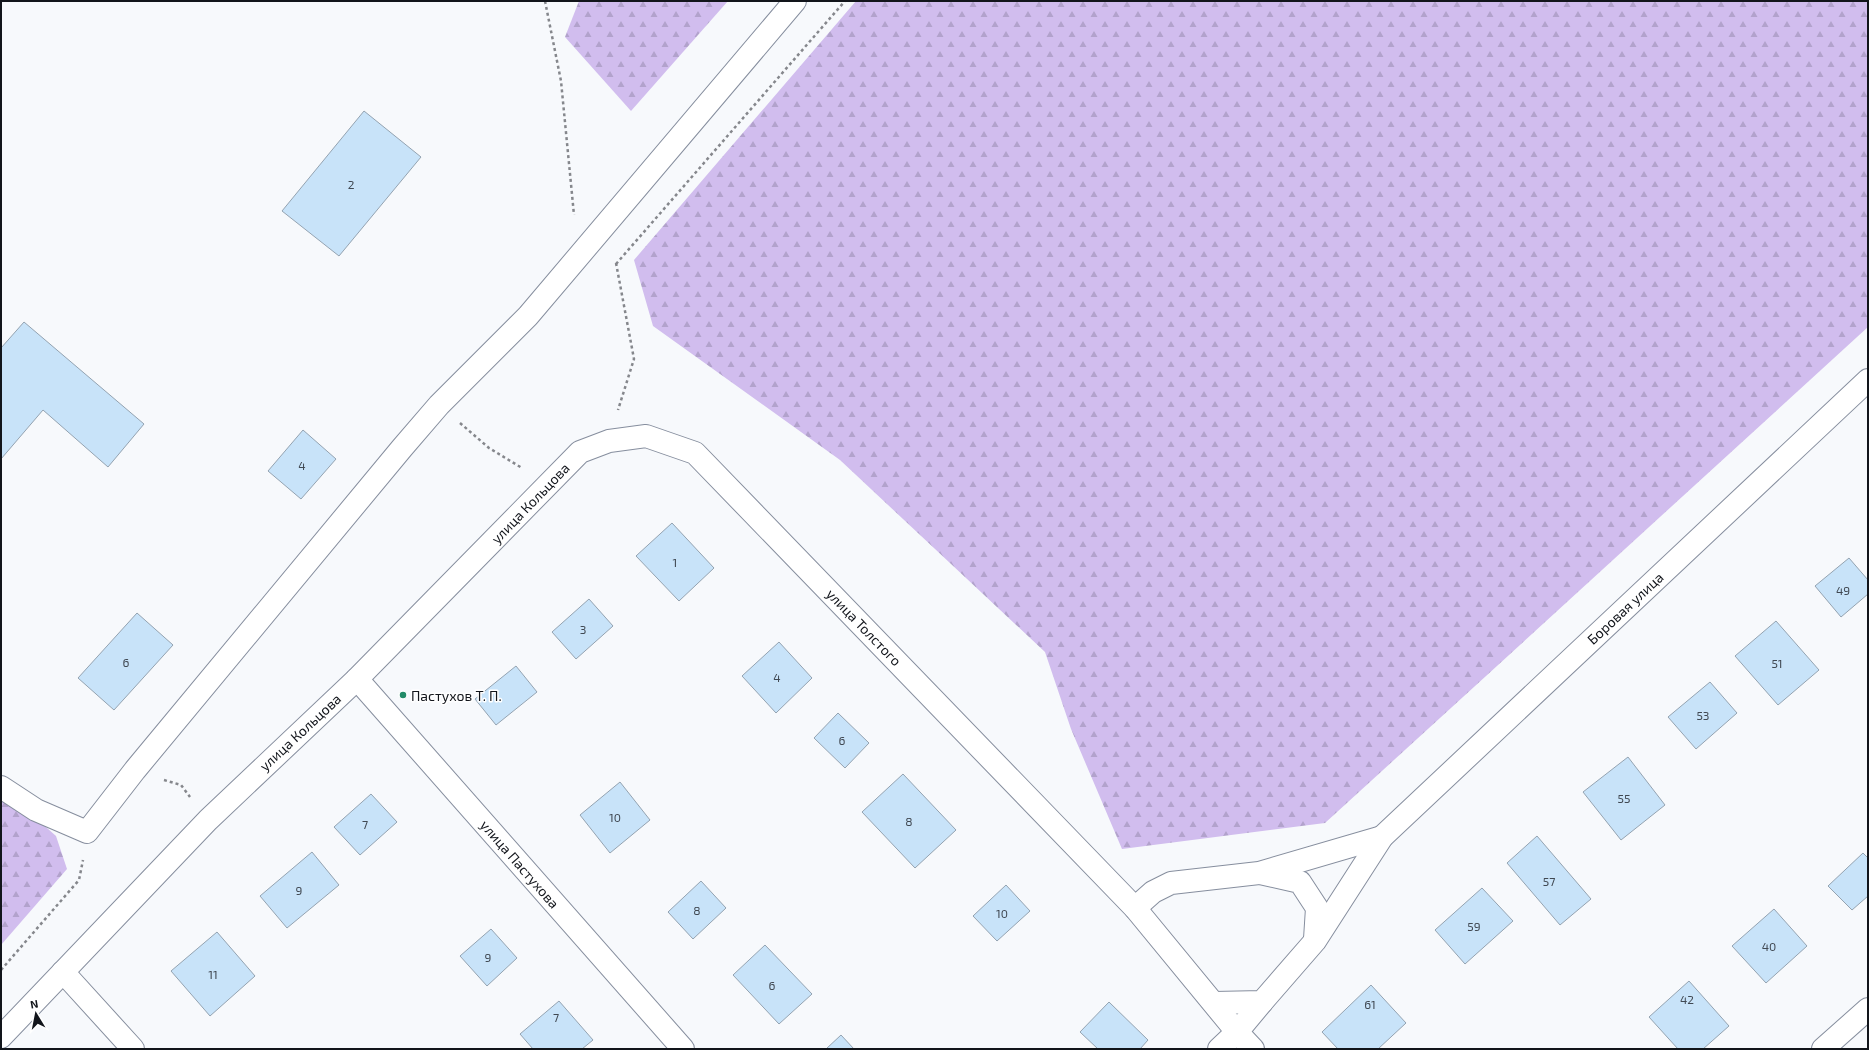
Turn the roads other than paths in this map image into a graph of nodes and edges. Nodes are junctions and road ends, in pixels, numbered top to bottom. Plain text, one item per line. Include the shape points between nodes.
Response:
1 (795, 1) edge
2 (1868, 380) edge
3 (609, 441) joint
4 (357, 679) junction
5 (1, 787) edge
6 (1382, 836) junction
7 (1259, 873) junction
8 (1135, 908) junction
9 (1315, 941) junction
10 (63, 972) junction
11 (1262, 1002) junction
12 (1214, 1003) junction
13 (1868, 1009) edge
14 (1237, 1032) junction
15 (1, 1037) edge
16 (133, 1049) edge
17 (683, 1049) edge
18 (1219, 1049) edge
19 (1253, 1049) edge
20 (1824, 1049) edge

1 - 5 street via 528,316 439,405 135,770 87,832 36,810
2 - 6 street, Боровая улица
3 - 4 street, улица Кольцова via 580,452
3 - 8 street, улица Толстого via 646,436 695,453
4 - 10 street, улица Кольцова via 208,820
4 - 17 street, улица Пастухова
6 - 7 street
6 - 9 street
7 - 8 street via 1171,882 1152,892
7 - 9 street via 1300,882 1318,908
8 - 12 street, улица Толстого
9 - 11 street
10 - 15 street, улица Кольцова
10 - 16 street
11 - 12 street
11 - 14 street
12 - 14 street, улица Толстого
13 - 20 street
14 - 18 street
14 - 19 street

